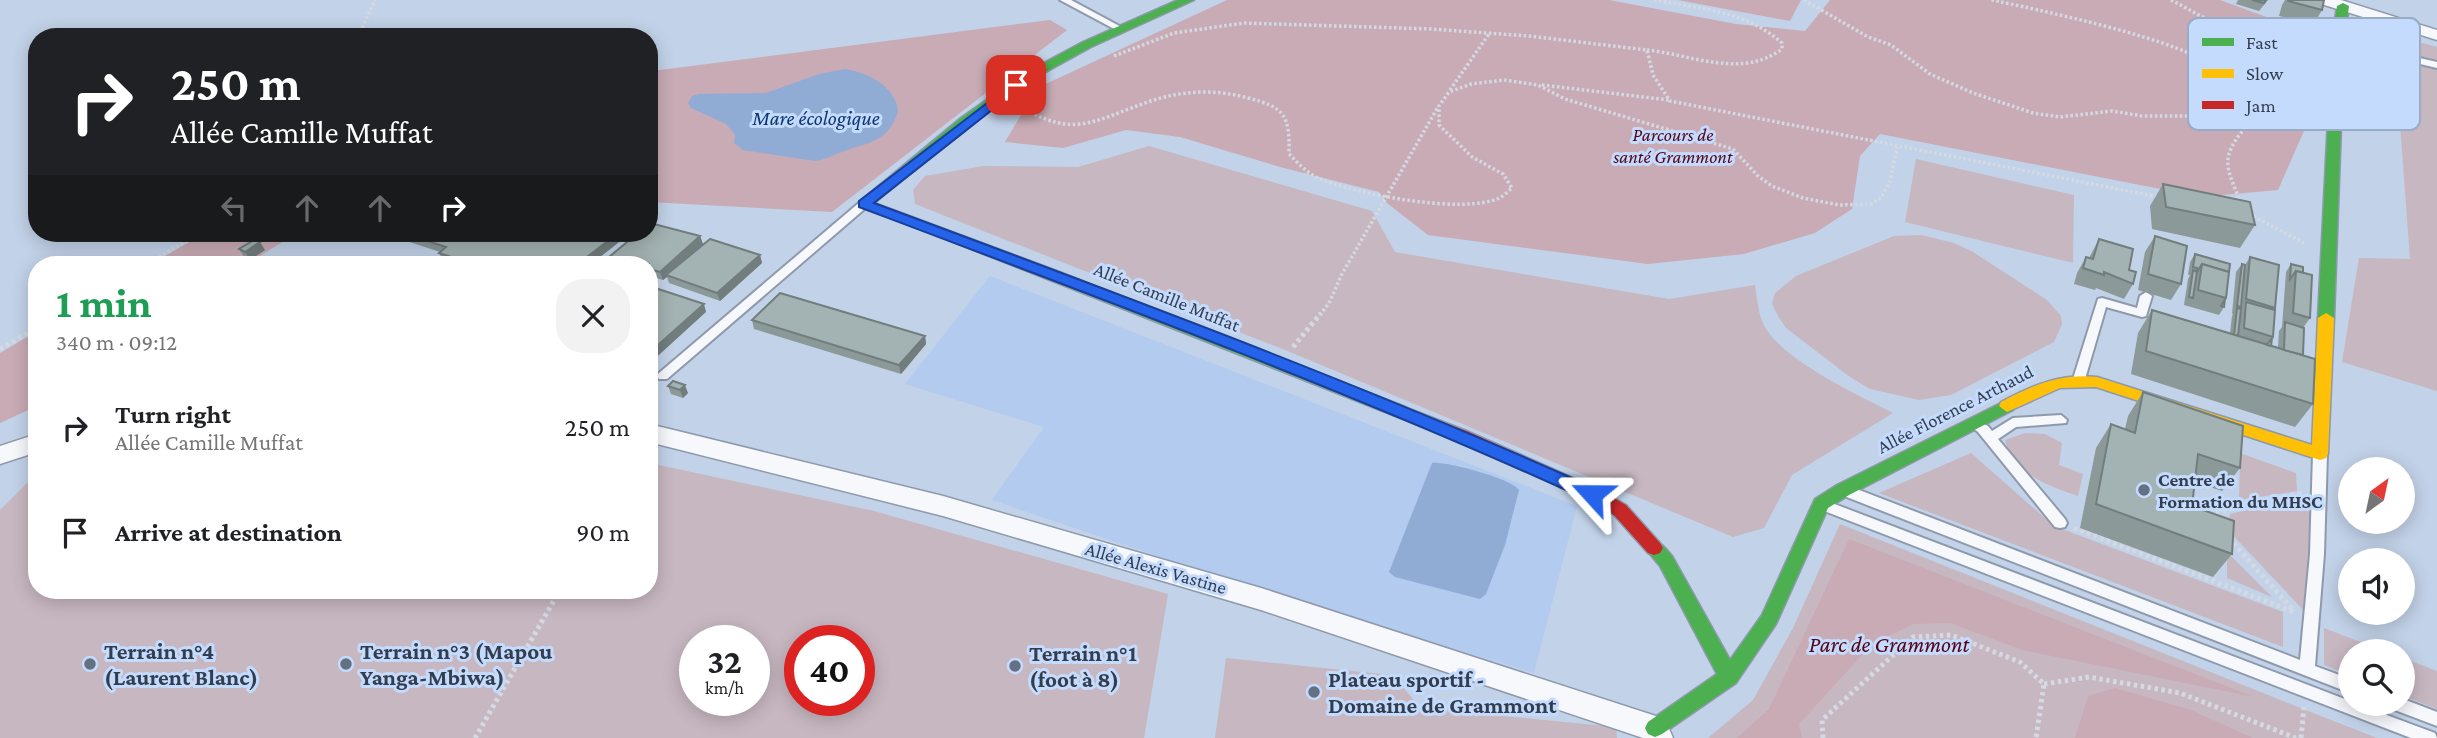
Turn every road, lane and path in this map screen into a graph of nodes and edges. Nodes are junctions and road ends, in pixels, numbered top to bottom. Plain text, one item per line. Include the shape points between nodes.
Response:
1 (375, 0) edge
2 (1064, 0) edge
3 (1188, 0) edge
4 (1654, 0) edge
5 (1804, 0) edge
6 (1991, 0) edge
7 (2171, 0) edge
8 (2324, 0) edge
9 (2343, 6) junction
10 (2210, 18) edge
11 (2341, 18) edge
12 (2382, 18) edge
13 (362, 28) edge
14 (1121, 29) junction
15 (2420, 30) edge
16 (1490, 33) junction
17 (2437, 35) edge
18 (1647, 50) junction
19 (2188, 53) edge
20 (1113, 56) dead end
21 (1538, 85) junction
22 (1448, 93) junction
23 (1002, 95) junction
24 (1670, 101) junction
25 (1439, 106) junction
26 (2188, 116) edge
27 (2244, 130) edge
28 (2335, 130) edge
29 (1897, 148) junction
30 (1388, 195) junction
31 (2168, 199) edge
32 (864, 204) junction
33 (185, 242) edge
34 (160, 256) edge
35 (2330, 256) junction
36 (2146, 296) dead end
37 (28, 333) edge
38 (0, 349) edge
39 (1280, 364) junction
40 (663, 376) dead end
41 (2079, 379) junction
42 (2061, 420) dead end
43 (1972, 423) junction
44 (658, 435) edge
45 (1990, 438) junction
46 (28, 446) edge
47 (2320, 454) junction
48 (0, 455) edge
49 (1843, 490) junction
50 (2320, 490) junction
51 (1821, 504) junction
52 (2198, 510) edge
53 (2208, 514) junction
54 (2060, 523) joint
55 (2217, 524) edge
56 (2226, 534) edge
57 (555, 599) edge
58 (2295, 612) junction
59 (2298, 624) dead end
60 (2307, 670) junction
61 (1729, 677) junction
62 (2338, 682) edge
63 (2043, 684) junction
64 (2415, 711) edge
65 (2437, 719) edge
66 (1657, 733) edge
67 (475, 738) edge
68 (1823, 738) edge
69 (2036, 738) edge
70 (2296, 738) edge
71 (2429, 738) edge

1 - 13 path
2 - 14 lane
3 - 14 street
4 - 18 path via 1762,26 1782,43 1782,49 1759,61 1728,64
5 - 26 path via 1891,45 1930,74 2034,113 2060,117 2112,111
6 - 19 path via 2046,11
7 - 10 path
8 - 9 street
9 - 11 street
9 - 12 street
14 - 23 street
15 - 17 street
16 - 18 path
16 - 20 path via 1244,23 1174,33
16 - 22 path
18 - 24 path via 1653,75
21 - 22 path via 1504,80
21 - 24 path
21 - 29 path via 1565,99 1733,149 1773,187 1825,204 1873,203 1881,198 1890,183
22 - 25 path
23 - 30 path via 1019,100 1044,93 1034,103 1034,114 1056,123 1099,121 1155,99 1188,93 1217,91 1256,99 1283,113 1291,125 1289,155 1300,165 1337,184
23 - 32 street
24 - 29 path
25 - 30 path
25 - 30 path via 1439,125 1477,161 1510,180 1509,194 1472,205
27 - 35 path via 2229,153 2229,176 2242,210
28 - 35 street
29 - 31 path
30 - 39 path via 1329,303
32 - 39 street, Allée Camille Muffat
32 - 40 lane
33 - 34 path
35 - 47 street
36 - 41 lane via 2142,313 2102,302
37 - 38 path
39 - 61 street, Allée Camille Muffat via 1463,436 1620,510 1666,561
41 - 43 street, Allée Florence Arthaud via 2056,381
41 - 47 street, Allée Florence Arthaud
42 - 45 lane via 2013,423
43 - 45 lane
43 - 49 street, Allée Florence Arthaud
44 - 66 street, Allée Alexis Vastine via 969,513 1261,599
45 - 54 lane
46 - 48 street
47 - 50 lane
49 - 51 street, Allée Florence Arthaud
49 - 60 lane
50 - 53 path
50 - 60 lane
51 - 61 street via 1769,619
51 - 71 lane
52 - 53 path
53 - 55 path
54 - 58 path
56 - 58 path
57 - 67 path
58 - 59 path
60 - 62 lane
61 - 66 street
63 - 68 path via 2020,662 1951,635 1913,637 1822,720
63 - 69 path
63 - 70 path via 2090,677 2180,693
64 - 65 lane

